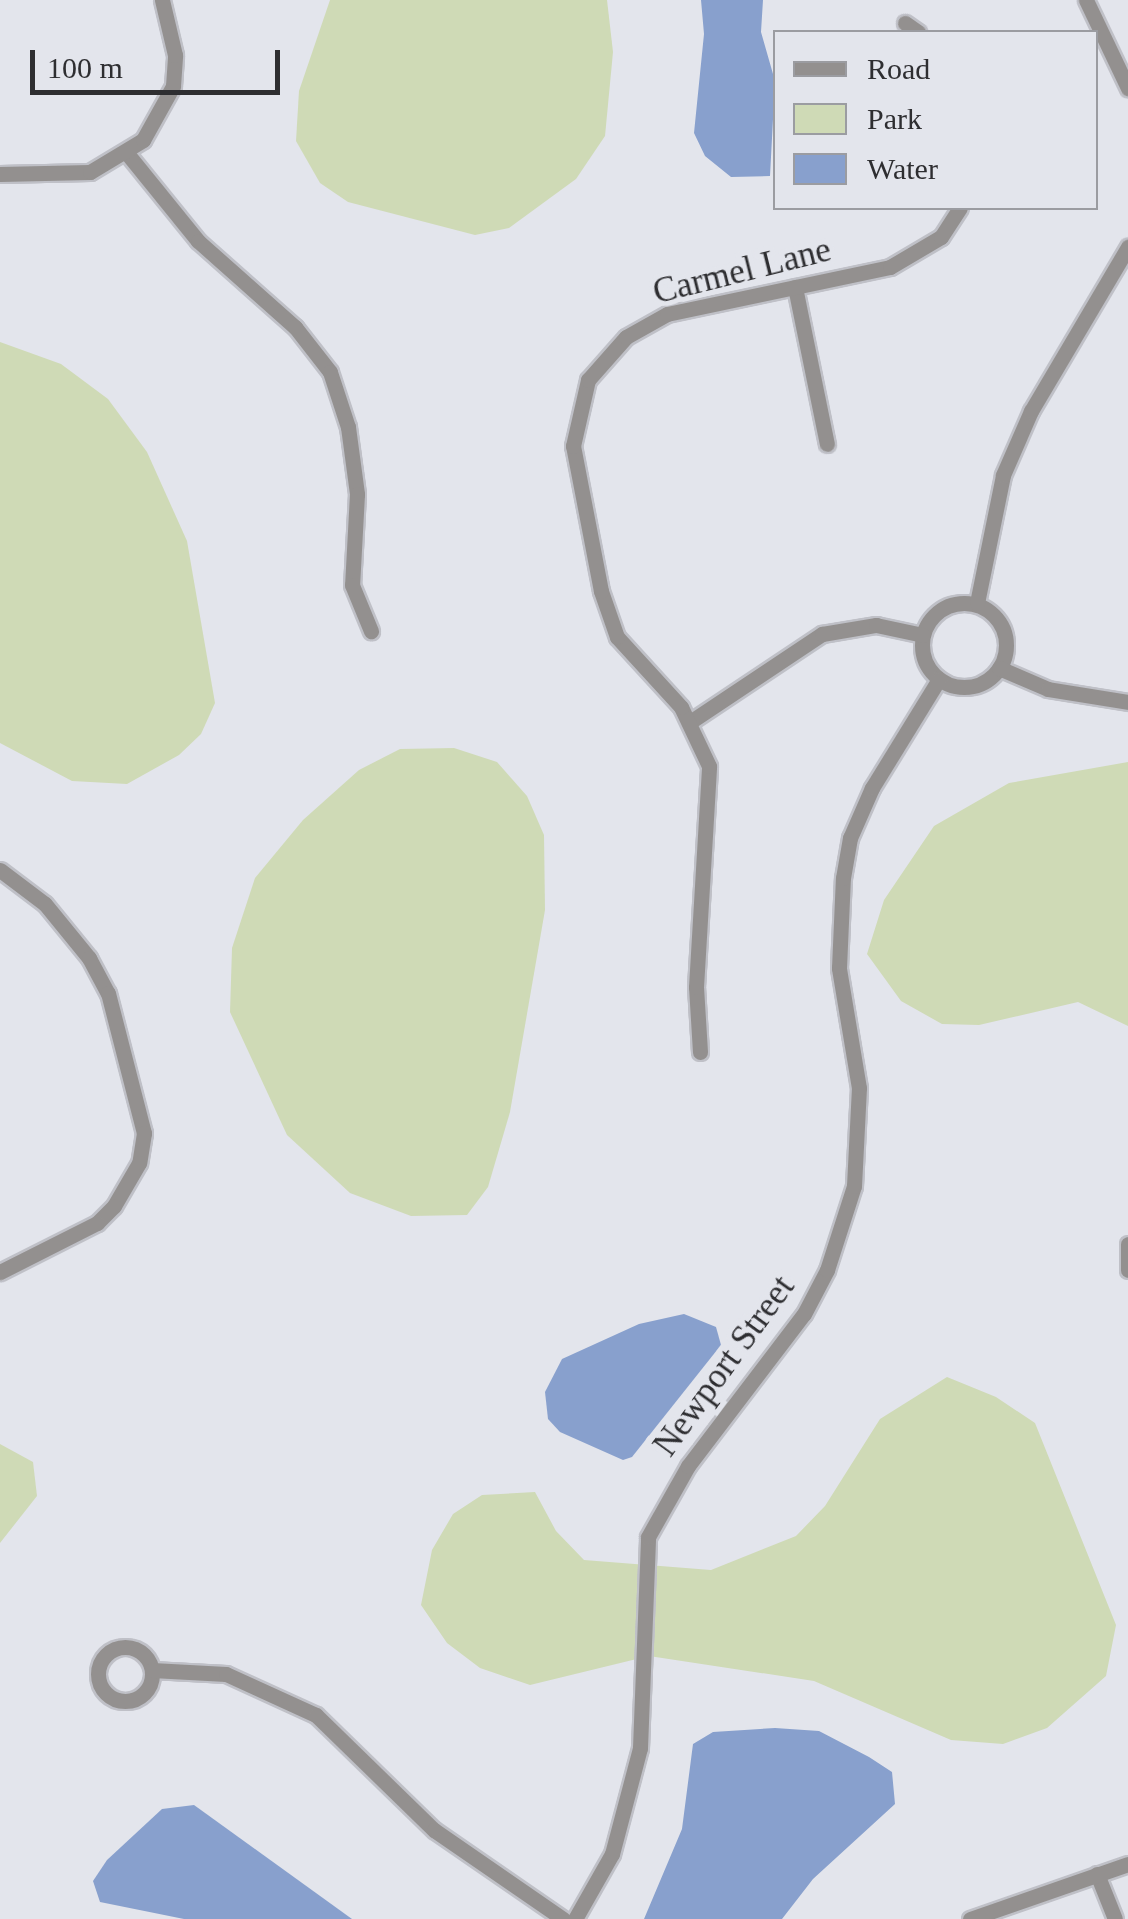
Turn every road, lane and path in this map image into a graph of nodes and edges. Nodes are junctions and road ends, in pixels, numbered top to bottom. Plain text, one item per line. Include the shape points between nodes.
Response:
1 (162, 0) edge
2 (1086, 0) edge
3 (1128, 88) edge
4 (126, 152) junction
5 (0, 174) edge
6 (959, 210) edge
7 (1128, 247) edge
8 (795, 288) junction
9 (827, 444) dead end
10 (976, 604) junction
11 (370, 631) dead end
12 (923, 635) junction
13 (999, 668) junction
14 (939, 679) junction
15 (1128, 702) edge
16 (690, 722) junction
17 (0, 870) edge
18 (700, 1052) dead end
19 (1128, 1244) edge
20 (1128, 1270) edge
21 (0, 1272) edge
22 (152, 1670) dead end
23 (1128, 1864) edge
24 (1097, 1874) junction
25 (563, 1919) edge
26 (575, 1919) edge
27 (970, 1919) edge
28 (1115, 1919) edge

1 - 4 street via 175,55 172,86 143,140
2 - 3 street
4 - 5 street via 90,172
4 - 11 street via 198,240 295,328 330,372 348,426 357,494 352,584
6 - 8 street, Carmel Lane via 940,237 890,267
7 - 10 street via 1031,411 1003,475
8 - 9 street
8 - 16 street, Carmel Lane via 667,314 626,337 588,380 578,414 573,446 612,622 634,662
10 - 12 street via 939,611
10 - 13 street via 1002,625 1006,654
12 - 14 street via 926,664
12 - 16 street via 876,625 822,634
13 - 14 street via 968,687
13 - 15 street via 1048,689
14 - 26 street, Newport Street via 872,788 850,838 838,920 859,1088 850,1201 804,1314 688,1466 648,1537 640,1748 612,1854
16 - 18 street, Carmel Lane via 709,766 711,802 696,987
17 - 21 street via 46,904 89,958 108,993 144,1133 139,1163 97,1223
19 - 20 street
22 - 25 street via 226,1674 316,1715 434,1830
23 - 24 street
24 - 27 street
24 - 28 street

